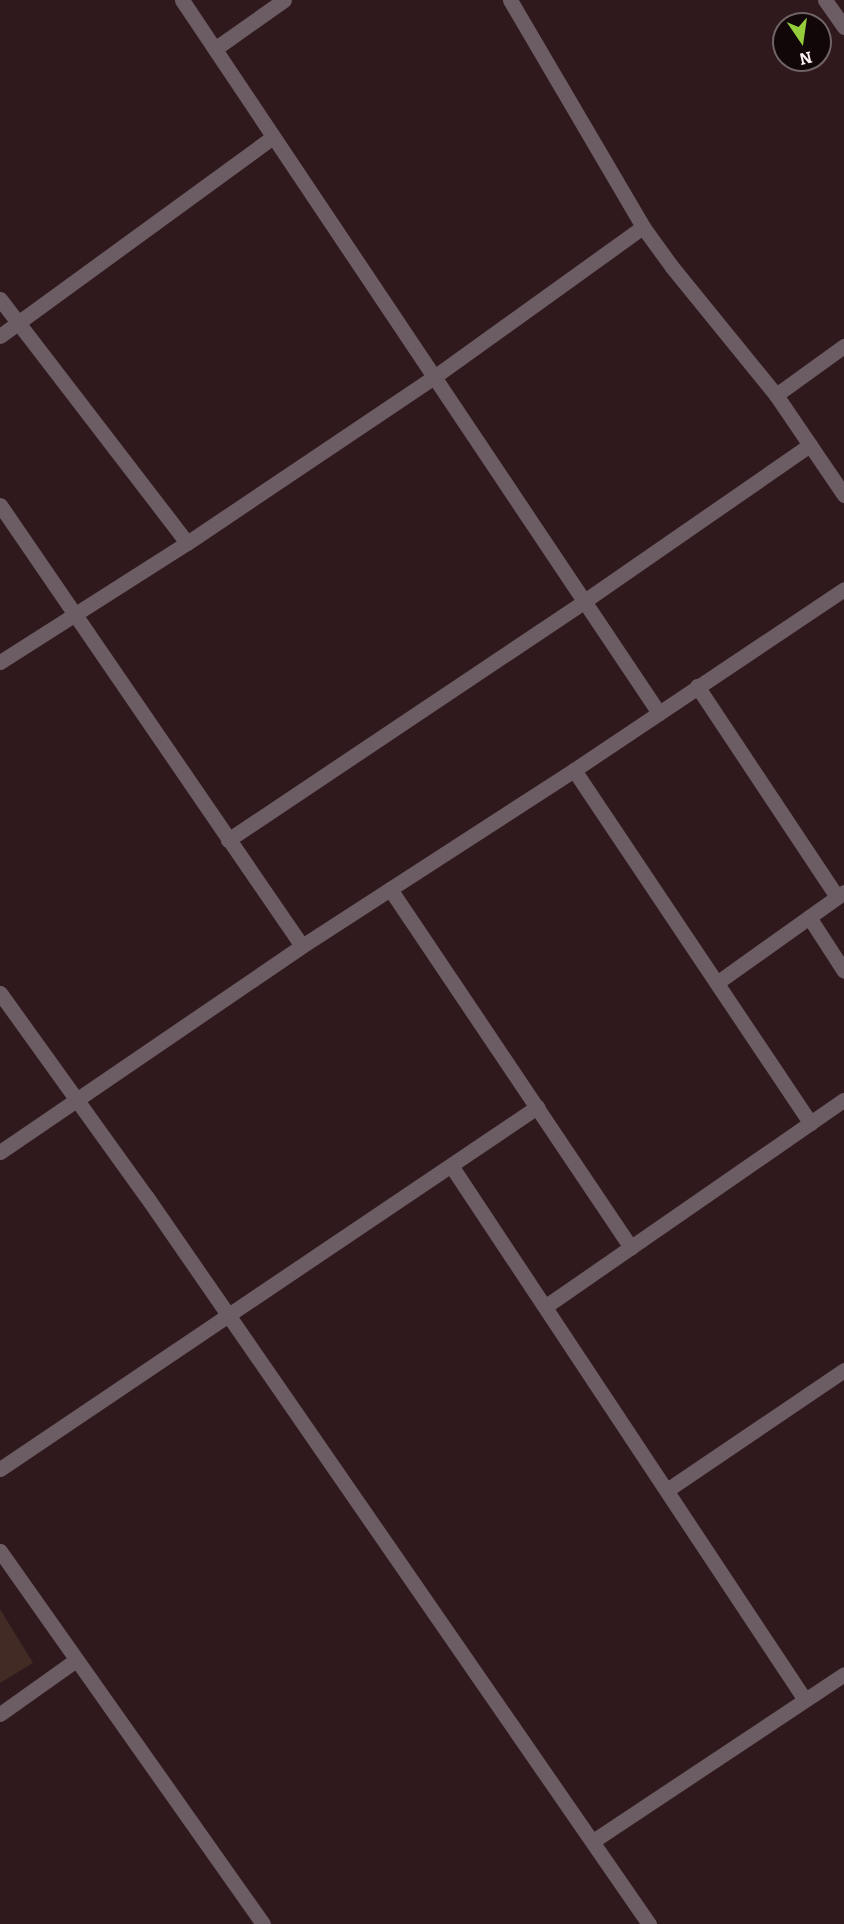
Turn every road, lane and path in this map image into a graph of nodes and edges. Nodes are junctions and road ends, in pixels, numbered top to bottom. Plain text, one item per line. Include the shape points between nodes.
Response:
1 (182, 0) edge
2 (284, 0) edge
3 (510, 0) edge
4 (825, 0) edge
5 (844, 27) edge
6 (216, 48) junction
7 (272, 138) junction
8 (643, 227) junction
9 (0, 299) edge
10 (18, 322) junction
11 (0, 336) edge
12 (844, 346) edge
13 (434, 377) junction
14 (776, 395) junction
15 (810, 445) junction
16 (844, 495) edge
17 (0, 505) edge
18 (186, 543) junction
19 (844, 589) edge
20 (583, 602) junction
21 (74, 614) junction
22 (0, 662) edge
23 (697, 686) junction
24 (659, 713) junction
25 (574, 770) junction
26 (228, 840) junction
27 (390, 890) junction
28 (840, 894) edge
29 (808, 917) junction
30 (302, 946) junction
31 (844, 971) edge
32 (717, 982) junction
33 (0, 993) edge
34 (78, 1099) junction
35 (844, 1100) edge
36 (537, 1107) junction
37 (810, 1123) junction
38 (0, 1152) edge
39 (452, 1167) junction
40 (631, 1247) junction
41 (546, 1306) junction
42 (226, 1315) junction
43 (844, 1370) edge
44 (0, 1469) edge
45 (667, 1490) junction
46 (0, 1551) edge
47 (76, 1660) junction
48 (844, 1674) edge
49 (805, 1700) junction
50 (0, 1714) edge
51 (593, 1841) junction
52 (263, 1924) edge
53 (649, 1924) edge

1 - 6 street
2 - 6 street
3 - 8 street
4 - 5 street
6 - 7 street
7 - 10 street
7 - 13 street
8 - 13 street
8 - 14 street
9 - 10 street
10 - 11 street
10 - 18 street
12 - 14 street
13 - 18 street
13 - 20 street
14 - 15 street
15 - 16 street
15 - 20 street
17 - 21 street
18 - 21 street
19 - 23 street
20 - 24 street
20 - 26 street
21 - 22 street
21 - 26 street
23 - 24 street
23 - 28 street
24 - 25 street
25 - 27 street
25 - 32 street
26 - 30 street
27 - 30 street
27 - 36 street
28 - 29 street
29 - 31 street
29 - 32 street
30 - 34 street
32 - 37 street
33 - 34 street
34 - 38 street
34 - 42 street
35 - 37 street
36 - 39 street
36 - 40 street
37 - 40 street
39 - 41 street
39 - 42 street
40 - 41 street
41 - 45 street
42 - 44 street
42 - 51 street
43 - 45 street
45 - 49 street
46 - 47 street
47 - 50 street
47 - 52 street
48 - 49 street
49 - 51 street
51 - 53 street

